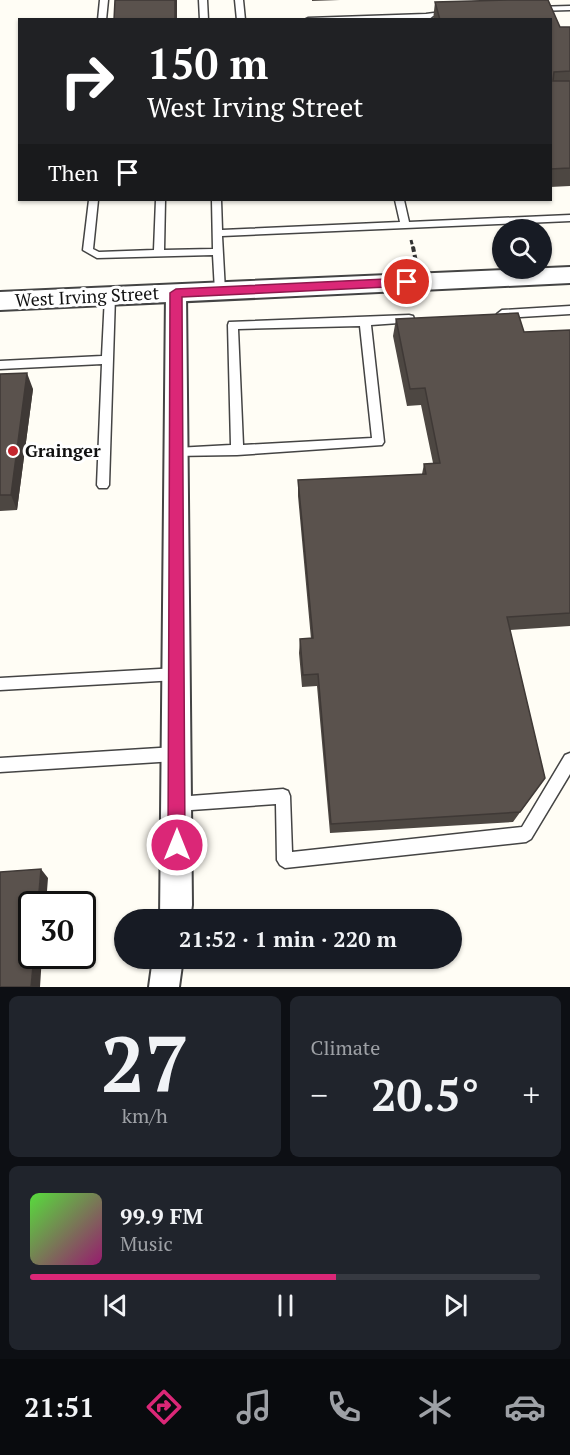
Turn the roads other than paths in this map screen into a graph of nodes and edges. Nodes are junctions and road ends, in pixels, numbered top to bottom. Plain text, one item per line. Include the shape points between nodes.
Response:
1 (104, 0) edge
2 (204, 0) edge
3 (239, 0) edge
4 (570, 8) edge
5 (524, 10) edge
6 (454, 13) edge
7 (102, 18) edge
8 (204, 18) edge
9 (241, 18) edge
10 (424, 18) edge
11 (93, 201) edge
12 (160, 201) edge
13 (216, 201) edge
14 (399, 201) edge
15 (570, 218) edge
16 (407, 229) junction
17 (217, 233) junction
18 (218, 252) junction
19 (159, 253) junction
20 (570, 275) edge
21 (220, 291) junction
22 (176, 293) junction
23 (110, 296) junction
24 (0, 301) edge
25 (570, 310) edge
26 (490, 315) edge
27 (422, 319) edge
28 (364, 322) junction
29 (108, 360) junction
30 (0, 365) edge
31 (237, 450) junction
32 (176, 453) junction
33 (103, 485) dead end
34 (177, 674) junction
35 (0, 684) edge
36 (177, 753) junction
37 (570, 760) edge
38 (0, 765) edge
39 (177, 804) junction
40 (175, 909) edge
41 (166, 969) edge
42 (164, 987) edge

1 - 7 lane
2 - 8 lane
3 - 9 lane
4 - 5 lane
6 - 10 lane
11 - 19 lane via 88,249 97,255
12 - 19 lane
13 - 17 lane
14 - 16 lane
15 - 16 lane
16 - 17 lane
17 - 18 lane
18 - 19 lane
18 - 21 lane
20 - 21 street, West Irving Street
21 - 22 street, West Irving Street
22 - 23 street, West Irving Street
22 - 32 street
23 - 24 street, West Irving Street
23 - 29 lane
25 - 26 lane
27 - 28 lane
28 - 31 lane via 233,325
28 - 31 lane via 378,442
29 - 30 lane
29 - 33 lane
31 - 32 lane
32 - 34 street
34 - 35 lane
34 - 36 street
36 - 38 lane
36 - 39 street
37 - 39 lane via 526,834 285,860 283,796
39 - 40 street
41 - 42 street

